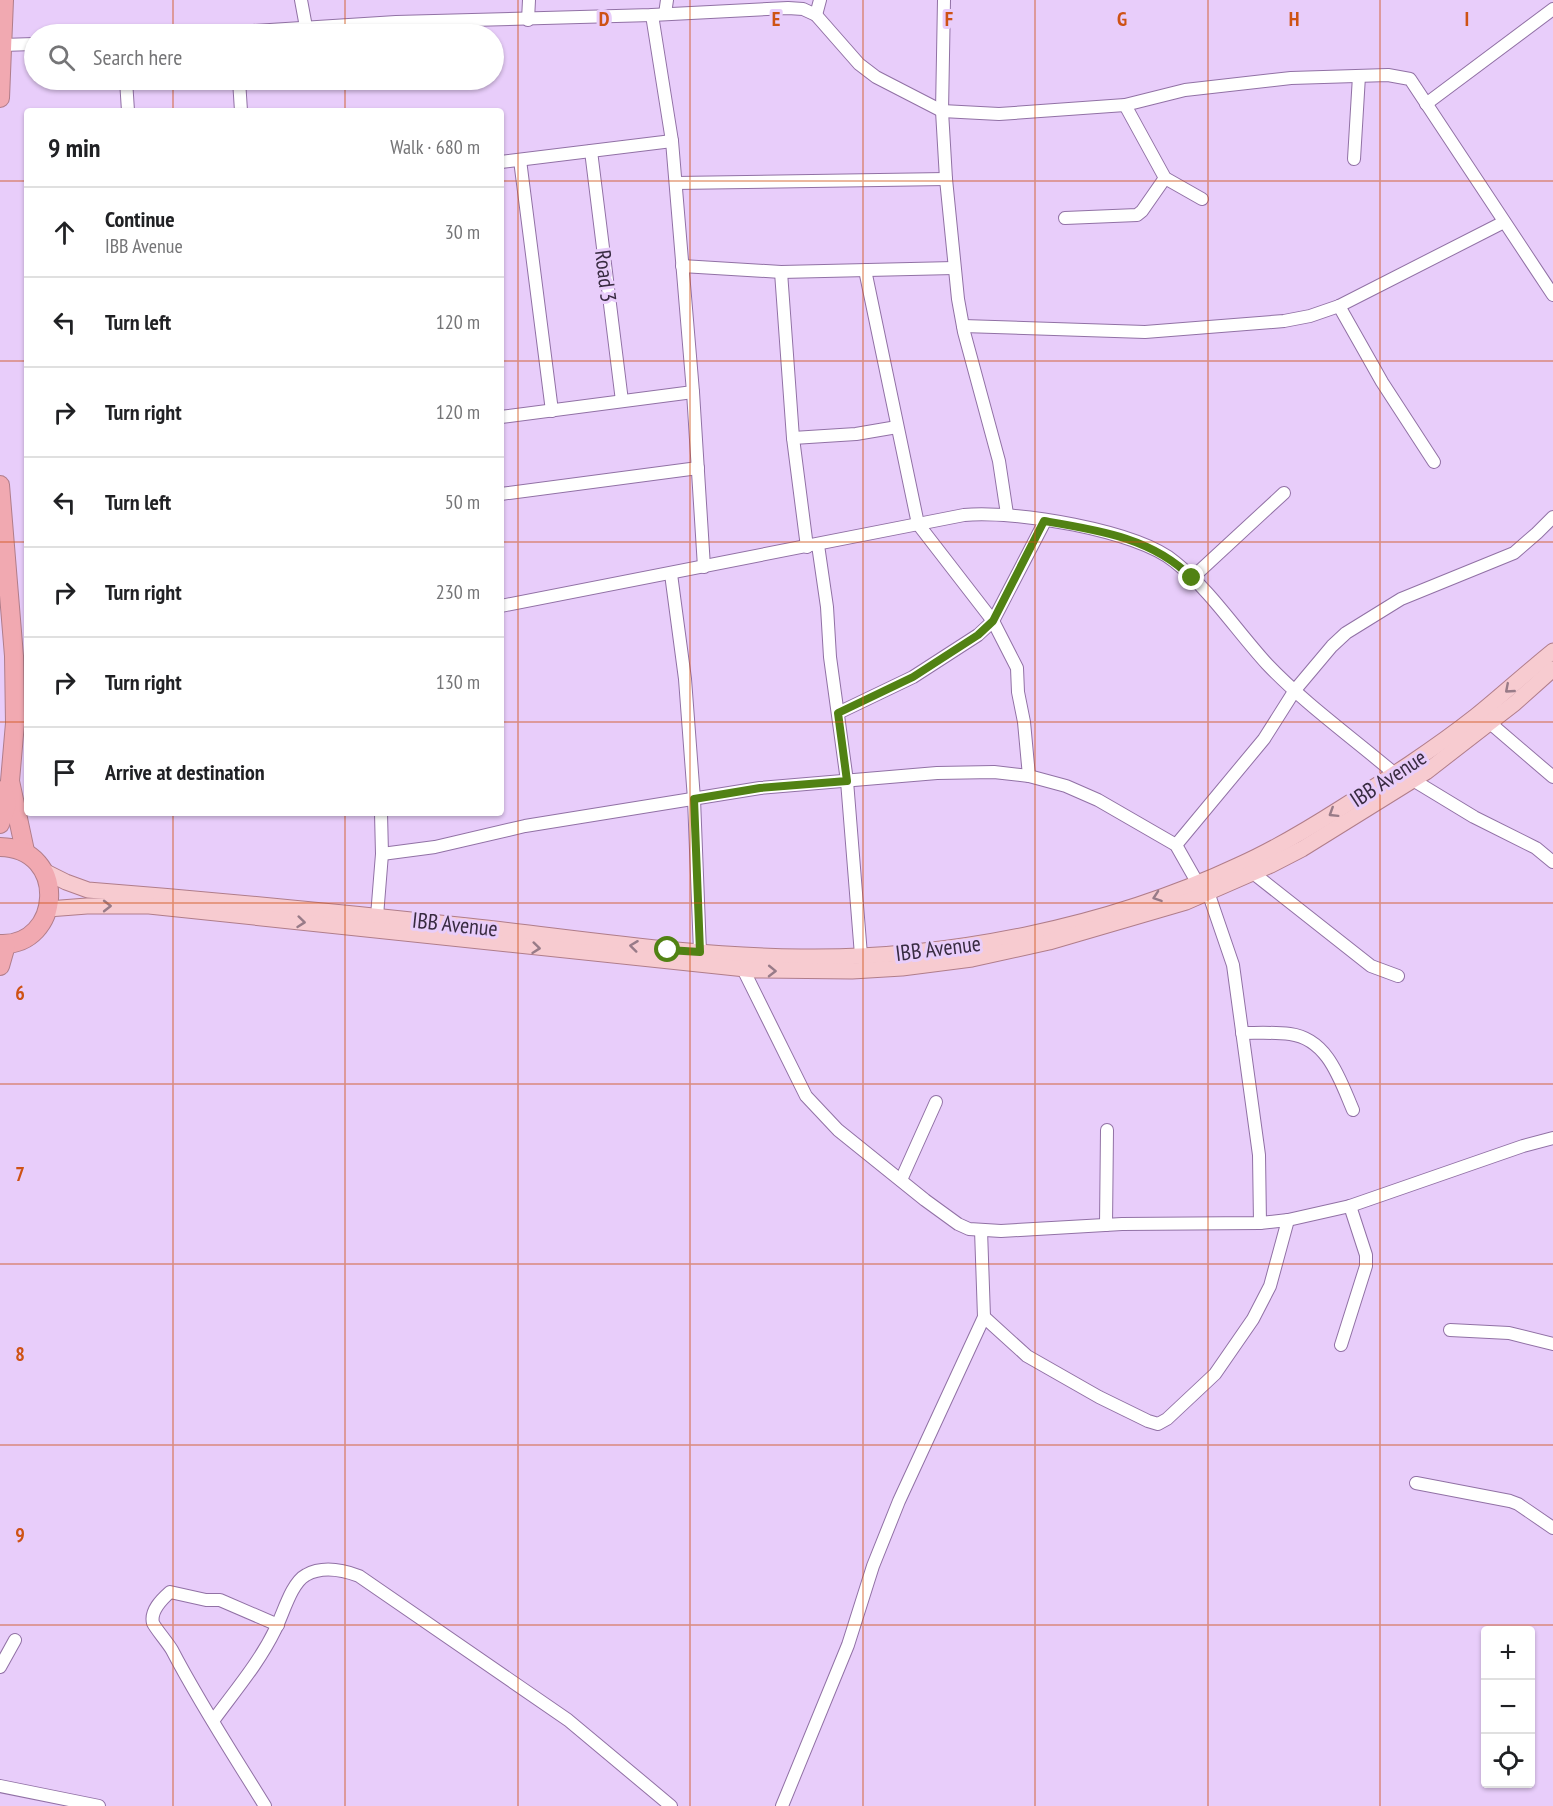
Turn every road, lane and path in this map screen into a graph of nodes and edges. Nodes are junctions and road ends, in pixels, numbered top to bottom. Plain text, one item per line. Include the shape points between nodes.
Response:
1 (4, 0) edge
2 (302, 0) edge
3 (529, 0) edge
4 (667, 0) edge
5 (820, 0) edge
6 (944, 0) edge
7 (1553, 9) edge
8 (665, 14) junction
9 (652, 15) junction
10 (816, 15) junction
11 (528, 20) junction
12 (306, 24) edge
13 (360, 24) edge
14 (24, 44) edge
15 (2, 45) junction
16 (1359, 76) junction
17 (127, 90) edge
18 (240, 90) edge
19 (0, 98) edge
20 (1426, 104) junction
21 (1125, 105) junction
22 (128, 108) edge
23 (242, 108) edge
24 (942, 111) junction
25 (672, 141) junction
26 (591, 151) junction
27 (1354, 159) dead end
28 (520, 160) junction
29 (504, 162) edge
30 (1165, 178) junction
31 (946, 179) junction
32 (676, 183) junction
33 (1202, 199) dead end
34 (1065, 218) dead end
35 (1504, 222) junction
36 (682, 266) junction
37 (954, 268) junction
38 (865, 270) junction
39 (781, 272) junction
40 (1553, 295) edge
41 (1339, 306) junction
42 (963, 326) junction
43 (693, 392) junction
44 (622, 401) junction
45 (552, 411) junction
46 (504, 417) edge
47 (897, 427) junction
48 (793, 438) junction
49 (1434, 462) dead end
50 (698, 468) junction
51 (0, 485) edge
52 (1284, 493) dead end
53 (504, 494) edge
54 (1007, 514) junction
55 (1553, 517) edge
56 (1044, 521) junction
57 (918, 524) junction
58 (812, 546) junction
59 (704, 567) junction
60 (671, 574) junction
61 (1192, 578) junction
62 (504, 605) edge
63 (0, 618) edge
64 (993, 621) junction
65 (1553, 651) edge
66 (20, 656) edge
67 (1553, 669) edge
68 (1295, 690) junction
69 (838, 713) junction
70 (1490, 723) junction
71 (1395, 774) junction
72 (1029, 776) junction
73 (1553, 777) edge
74 (5, 780) edge
75 (1413, 780) junction
76 (847, 781) junction
77 (694, 799) junction
78 (381, 816) edge
79 (0, 824) edge
80 (1176, 845) junction
81 (0, 847) edge
82 (25, 851) junction
83 (381, 854) junction
84 (1553, 862) edge
85 (44, 871) junction
86 (1253, 873) junction
87 (1203, 887) junction
88 (48, 909) junction
89 (377, 916) junction
90 (3, 945) edge
91 (700, 952) junction
92 (861, 955) junction
93 (0, 966) edge
94 (743, 969) junction
95 (1398, 976) dead end
96 (1242, 1033) junction
97 (936, 1102) dead end
98 (1353, 1110) dead end
99 (1107, 1130) dead end
100 (1553, 1138) edge
101 (901, 1180) junction
102 (1350, 1206) junction
103 (1288, 1220) junction
104 (1260, 1223) junction
105 (1106, 1225) junction
106 (981, 1230) junction
107 (984, 1317) junction
108 (1450, 1329) dead end
109 (1553, 1344) edge
110 (1341, 1345) dead end
111 (1416, 1483) dead end
112 (1553, 1528) edge
113 (278, 1625) junction
114 (15, 1640) dead end
115 (0, 1667) edge
116 (213, 1721) junction
117 (0, 1786) edge
118 (99, 1806) edge
119 (265, 1806) edge
120 (671, 1806) edge
121 (782, 1806) edge

1 - 15 highway
2 - 12 street
3 - 11 street
4 - 8 street
5 - 10 street
6 - 24 street
7 - 20 street
8 - 9 street
8 - 10 street via 788,8
9 - 11 street
9 - 25 street
10 - 24 street via 859,64 876,77
11 - 13 street
14 - 15 street
15 - 19 highway
16 - 20 street via 1406,77
16 - 21 street via 1291,78 1185,90
16 - 27 street
17 - 22 street
18 - 23 street
20 - 35 street
21 - 24 street via 999,114
21 - 30 street
24 - 31 street
25 - 26 street
25 - 32 street
26 - 28 street
26 - 44 street, Road 3
28 - 29 street
28 - 45 street
30 - 33 street
30 - 34 street via 1137,215
31 - 32 street
31 - 37 street
32 - 36 street
35 - 40 street
35 - 41 street
36 - 39 street
36 - 43 street
37 - 38 street
37 - 42 street
38 - 39 street
38 - 47 street
39 - 48 street
41 - 42 street via 1284,321 1145,332
41 - 49 street
42 - 54 street via 999,460
43 - 44 street
43 - 50 street
44 - 45 street
45 - 46 street
47 - 48 street
47 - 57 street
48 - 58 street
50 - 53 street
50 - 59 street
51 - 66 highway
52 - 61 street
54 - 56 street
54 - 57 street via 977,514
55 - 68 street via 1514,553 1401,599 1365,620 1332,646
56 - 61 street via 1104,532 1146,545 1173,560
56 - 64 street
57 - 58 street
57 - 64 street
58 - 59 street
58 - 69 street via 827,607
59 - 60 street
60 - 62 street
60 - 77 street via 685,679
61 - 68 street
63 - 74 highway via 6,690
64 - 69 street via 913,677
64 - 72 street via 1017,668
65 -> 71 main road, IBB Avenue via 1476,717
66 - 74 highway via 15,723
67 - 70 main road
68 - 71 street
68 - 80 street via 1264,739
69 - 76 street
70 - 73 street
70 - 75 main road
71 -> 87 main road, IBB Avenue via 1283,844
72 - 76 street via 937,773
72 - 80 street via 1098,800
74 - 79 highway via 7,804
74 - 82 highway
75 - 84 street via 1536,848
75 - 86 main road via 1302,849
76 - 77 street via 760,788
76 - 92 street
77 - 83 street
77 - 91 street
78 - 83 street
80 - 87 street
81 - 82 highway
82 - 85 highway
83 - 89 street
85 - 88 highway via 50,891
85 - 89 main road, IBB Avenue via 88,890
86 - 87 main road
86 - 95 street via 1371,966
87 -> 92 main road, IBB Avenue via 1051,929 944,949
94 -> 87 main road via 852,971 972,959 1159,911
87 - 96 street via 1233,964
88 - 90 highway via 38,927 24,939
88 -> 94 main road via 149,906
91 -> 89 main road, IBB Avenue
90 - 93 highway
91 - 92 main road, IBB Avenue via 799,957
94 - 101 street via 806,1096 838,1130
96 - 98 street via 1291,1034 1320,1049 1333,1065
96 - 104 street via 1259,1155
97 - 101 street
99 - 105 street
100 - 102 street
101 - 106 street via 958,1224
102 - 103 street
102 - 110 street via 1366,1266
103 - 104 street
103 - 107 street via 1270,1286 1253,1318 1215,1374 1158,1424 1099,1397 1027,1356
104 - 105 street
105 - 106 street
106 - 107 street
107 - 121 street via 899,1501 848,1645
108 - 109 street via 1509,1334
111 - 112 street via 1510,1501
113 - 116 street
113 - 116 street via 220,1600 170,1592 161,1599 153,1612 153,1625 170,1646
113 - 120 street via 295,1584 305,1575 321,1569 359,1576 568,1720
114 - 115 street
116 - 119 street
117 - 118 street

